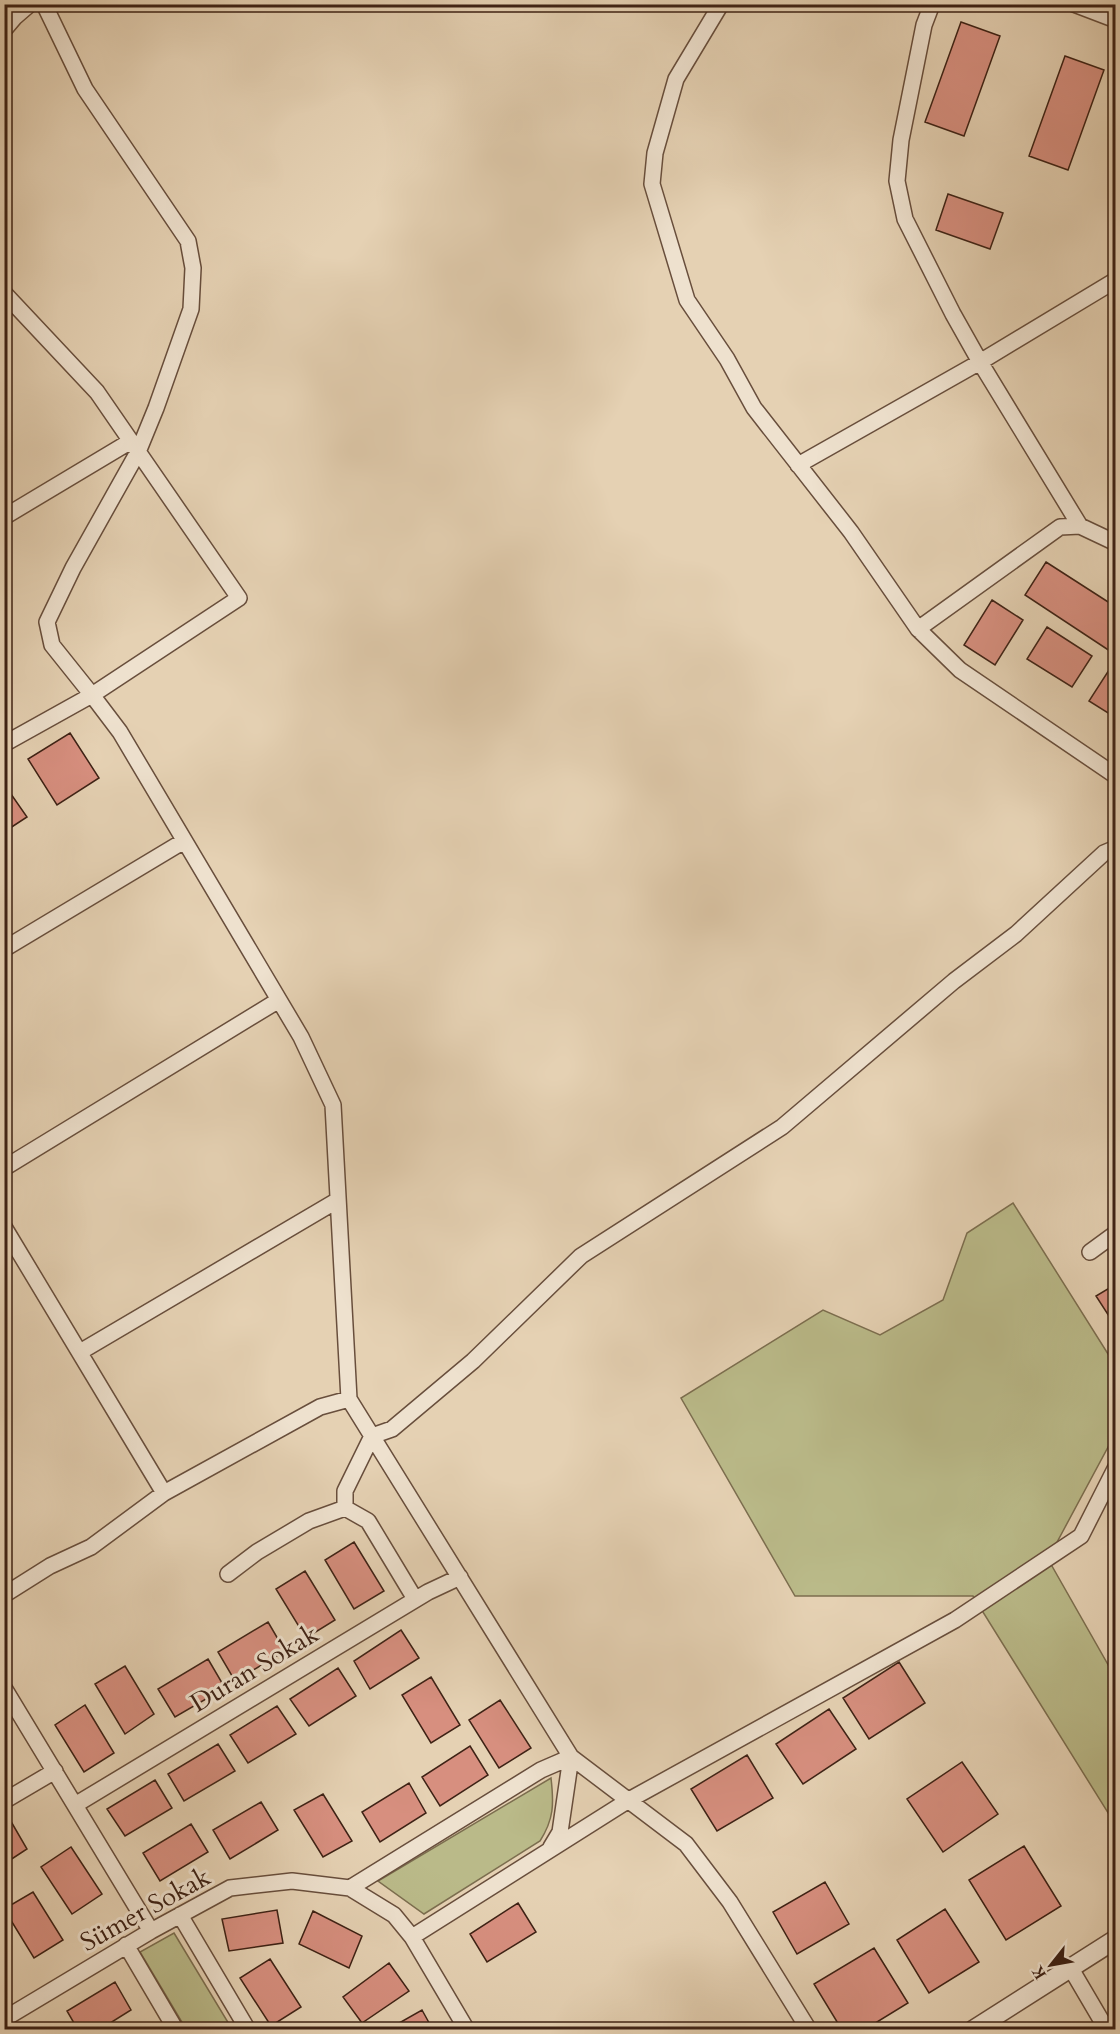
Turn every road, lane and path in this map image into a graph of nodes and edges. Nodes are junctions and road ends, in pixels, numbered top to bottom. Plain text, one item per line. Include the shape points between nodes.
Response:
1 (30, 4) edge
2 (44, 4) edge
3 (721, 4) edge
4 (932, 4) edge
5 (1074, 4) edge
6 (1116, 20) edge
7 (4, 30) edge
8 (1116, 280) edge
9 (4, 293) edge
10 (980, 362) junction
11 (135, 446) junction
12 (798, 465) junction
13 (4, 517) edge
14 (1080, 526) junction
15 (1116, 543) edge
16 (918, 629) junction
17 (92, 695) junction
18 (4, 744) edge
19 (1116, 776) edge
20 (184, 842) junction
21 (1116, 848) edge
22 (4, 949) edge
23 (279, 1000) junction
24 (4, 1168) edge
25 (338, 1200) junction
26 (4, 1227) edge
27 (1116, 1233) edge
28 (1090, 1252) dead end
29 (80, 1352) junction
30 (349, 1399) junction
31 (372, 1436) junction
32 (1116, 1467) edge
33 (164, 1493) junction
34 (345, 1508) junction
35 (228, 1574) dead end
36 (460, 1577) junction
37 (4, 1595) edge
38 (415, 1599) junction
39 (4, 1688) edge
40 (571, 1757) junction
41 (55, 1771) junction
42 (629, 1800) junction
43 (4, 1801) edge
44 (75, 1804) junction
45 (548, 1851) junction
46 (350, 1888) junction
47 (180, 1915) junction
48 (151, 1930) junction
49 (412, 1937) junction
50 (1116, 1939) edge
51 (126, 1946) junction
52 (1070, 1967) junction
53 (4, 2019) edge
54 (176, 2030) edge
55 (248, 2030) edge
56 (467, 2030) edge
57 (809, 2030) edge
58 (973, 2030) edge
59 (1107, 2030) edge

1 - 7 street
2 - 11 street via 86,89 188,241 193,268 190,309 156,408
3 - 12 street via 676,79 655,153 652,184 687,300 754,408
4 - 10 street via 921,36 897,181 905,219
5 - 6 street
8 - 10 street
9 - 11 street via 97,392
10 - 12 street
10 - 14 street
11 - 13 street
11 - 17 street via 47,622 52,645
11 - 17 street via 239,598
12 - 16 street via 851,532
14 - 15 street
14 - 16 street via 1060,527
16 - 19 street via 960,670
17 - 18 street
17 - 20 street via 120,732
20 - 22 street
20 - 23 street
21 - 31 street via 1104,853 1016,934 945,988 782,1127 581,1256 473,1361 392,1429
23 - 24 street
23 - 25 street via 301,1036 333,1105
25 - 29 street
25 - 30 street
26 - 29 street
27 - 28 street
29 - 33 street
30 - 31 street
30 - 33 street via 320,1407
31 - 34 street via 345,1491
31 - 36 street
32 - 42 street via 1080,1536 955,1620
33 - 37 street via 91,1547 50,1566
34 - 35 street via 309,1521
34 - 38 street via 368,1521
36 - 38 street, Duran Sokak
36 - 40 street
38 - 44 street, Duran Sokak
39 - 41 street
40 - 42 street
40 - 45 street via 560,1832
40 - 46 street via 541,1770
41 - 43 street
41 - 44 street
42 - 45 street
42 - 57 street via 686,1844 730,1902
44 - 48 street
45 - 49 street
46 - 47 street, Sümer Sokak via 292,1881 230,1888
46 - 49 street, Sümer Sokak via 394,1915
47 - 48 street, Sümer Sokak
47 - 55 street
48 - 51 street, Sümer Sokak
49 - 56 street, Sümer Sokak
50 - 52 street
51 - 53 street, Sümer Sokak
51 - 54 street
52 - 58 street
52 - 59 street

